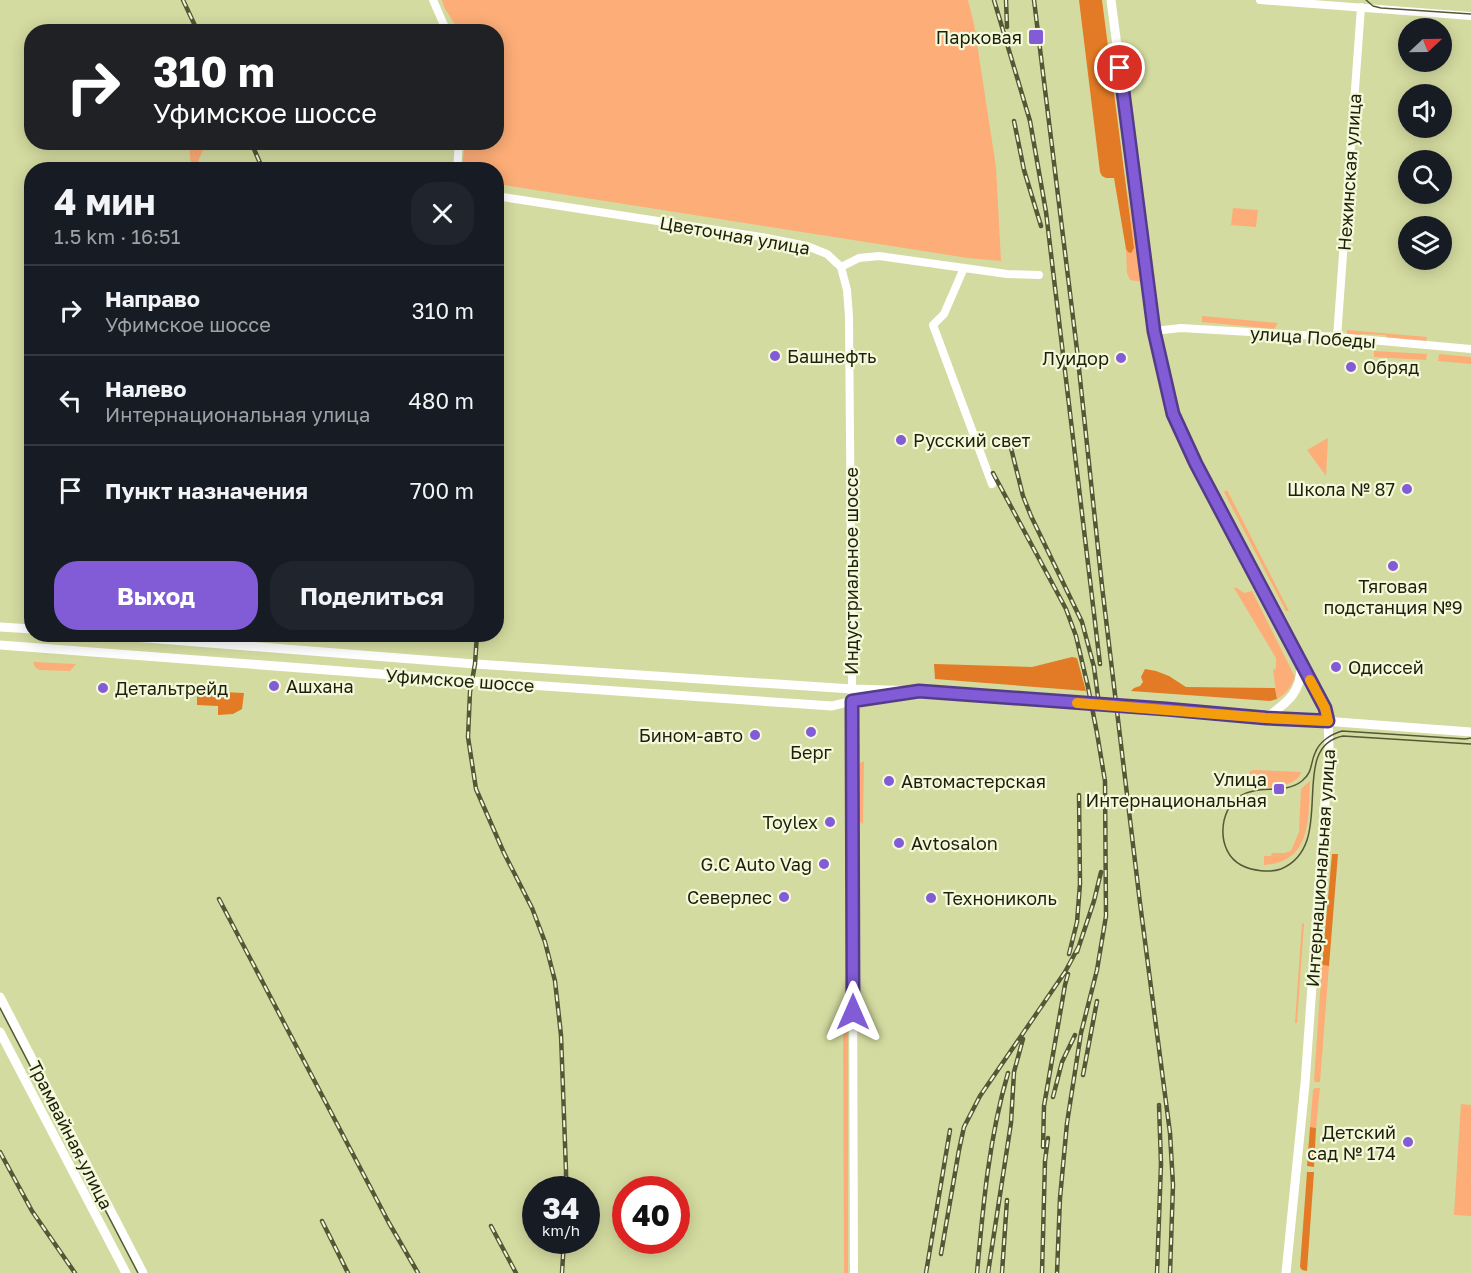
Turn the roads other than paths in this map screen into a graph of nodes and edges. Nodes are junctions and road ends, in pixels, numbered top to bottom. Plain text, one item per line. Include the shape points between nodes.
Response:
1 (433, 0) edge
2 (1111, 0) edge
3 (1260, 0) edge
4 (1351, 3) edge
5 (1361, 8) junction
6 (1471, 16) edge
7 (444, 24) edge
8 (504, 197) edge
9 (841, 267) junction
10 (964, 268) junction
11 (1039, 274) dead end
12 (1154, 331) junction
13 (1337, 337) junction
14 (1471, 349) edge
15 (992, 484) dead end
16 (0, 627) edge
17 (24, 628) edge
18 (198, 642) edge
19 (0, 645) edge
20 (1301, 664) junction
21 (852, 689) junction
22 (919, 691) junction
23 (852, 701) junction
24 (1266, 718) junction
25 (1328, 721) junction
26 (1471, 732) edge
27 (0, 998) edge
28 (0, 1032) edge
29 (126, 1273) edge
30 (143, 1273) edge
31 (854, 1273) edge
32 (1286, 1273) edge

1 - 7 street
2 - 12 main road, Интернациональная улица
3 - 4 street
4 - 5 street
5 - 6 street
5 - 13 street, Нежинская улица
8 - 9 street, Цветочная улица via 807,246 827,254
9 - 10 street via 860,258 879,256
9 - 21 street, Индустриальное шоссе via 849,317
10 - 11 street
10 - 15 street via 944,314 933,325
12 - 13 street, улица Победы via 1181,328
12 - 20 main road, Интернациональная улица via 1173,414
13 - 14 street, улица Победы
16 - 17 main road
18 - 21 main road, Уфимское шоссе
19 - 23 main road, Уфимское шоссе via 832,706
20 - 24 main road via 1294,694
20 - 25 main road, Интернациональная улица
21 - 22 main road, Уфимское шоссе
21 - 23 street, Индустриальное шоссе
22 - 23 main road, Уфимское шоссе
22 - 24 main road, Уфимское шоссе
23 - 31 street, Индустриальное шоссе
24 - 25 main road, Уфимское шоссе
25 - 26 main road, Уфимское шоссе
25 - 32 main road, Интернациональная улица via 1305,1084
27 - 30 main road, Трамвайная улица
28 - 29 main road, Трамвайная улица

